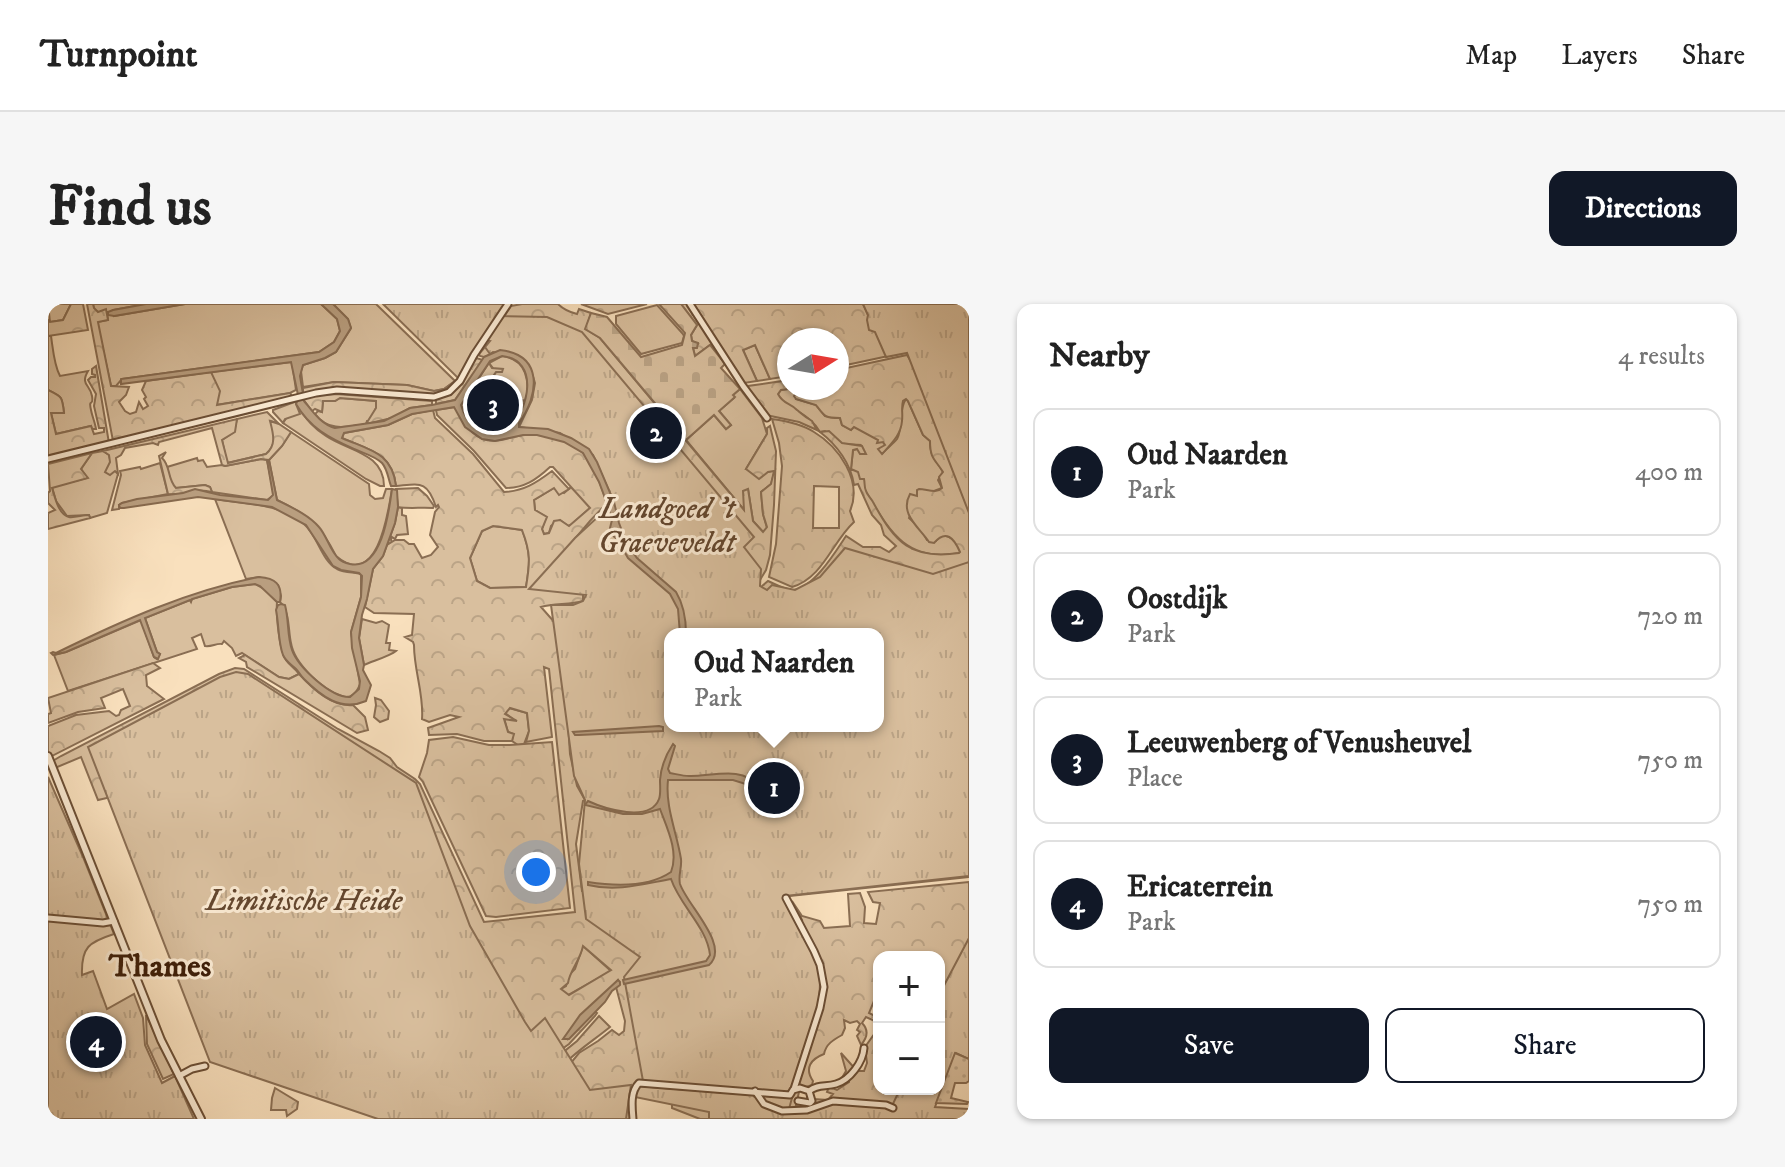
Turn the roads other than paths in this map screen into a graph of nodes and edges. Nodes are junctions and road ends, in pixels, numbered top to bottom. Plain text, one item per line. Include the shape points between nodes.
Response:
1 (508, 304) edge
2 (690, 304) edge
3 (767, 418) dead end
4 (48, 459) edge
5 (48, 756) edge
6 (786, 898) dead end
7 (48, 918) edge
8 (114, 921) junction
9 (864, 1048) dead end
10 (205, 1066) dead end
11 (179, 1076) junction
12 (755, 1091) junction
13 (794, 1091) junction
14 (808, 1091) junction
15 (800, 1101) dead end
16 (893, 1108) dead end
17 (201, 1119) edge
18 (633, 1119) edge

1 - 4 street via 449,392 434,397 337,390 307,395
2 - 3 street
5 - 8 street
6 - 13 street via 820,965 824,987
7 - 8 street
8 - 11 street
9 - 14 street via 863,1059 846,1079
10 - 11 street
11 - 17 street
12 - 13 street
12 - 16 street via 764,1104 782,1111 833,1101
12 - 18 street via 639,1083
13 - 14 street
14 - 15 street via 812,1101

